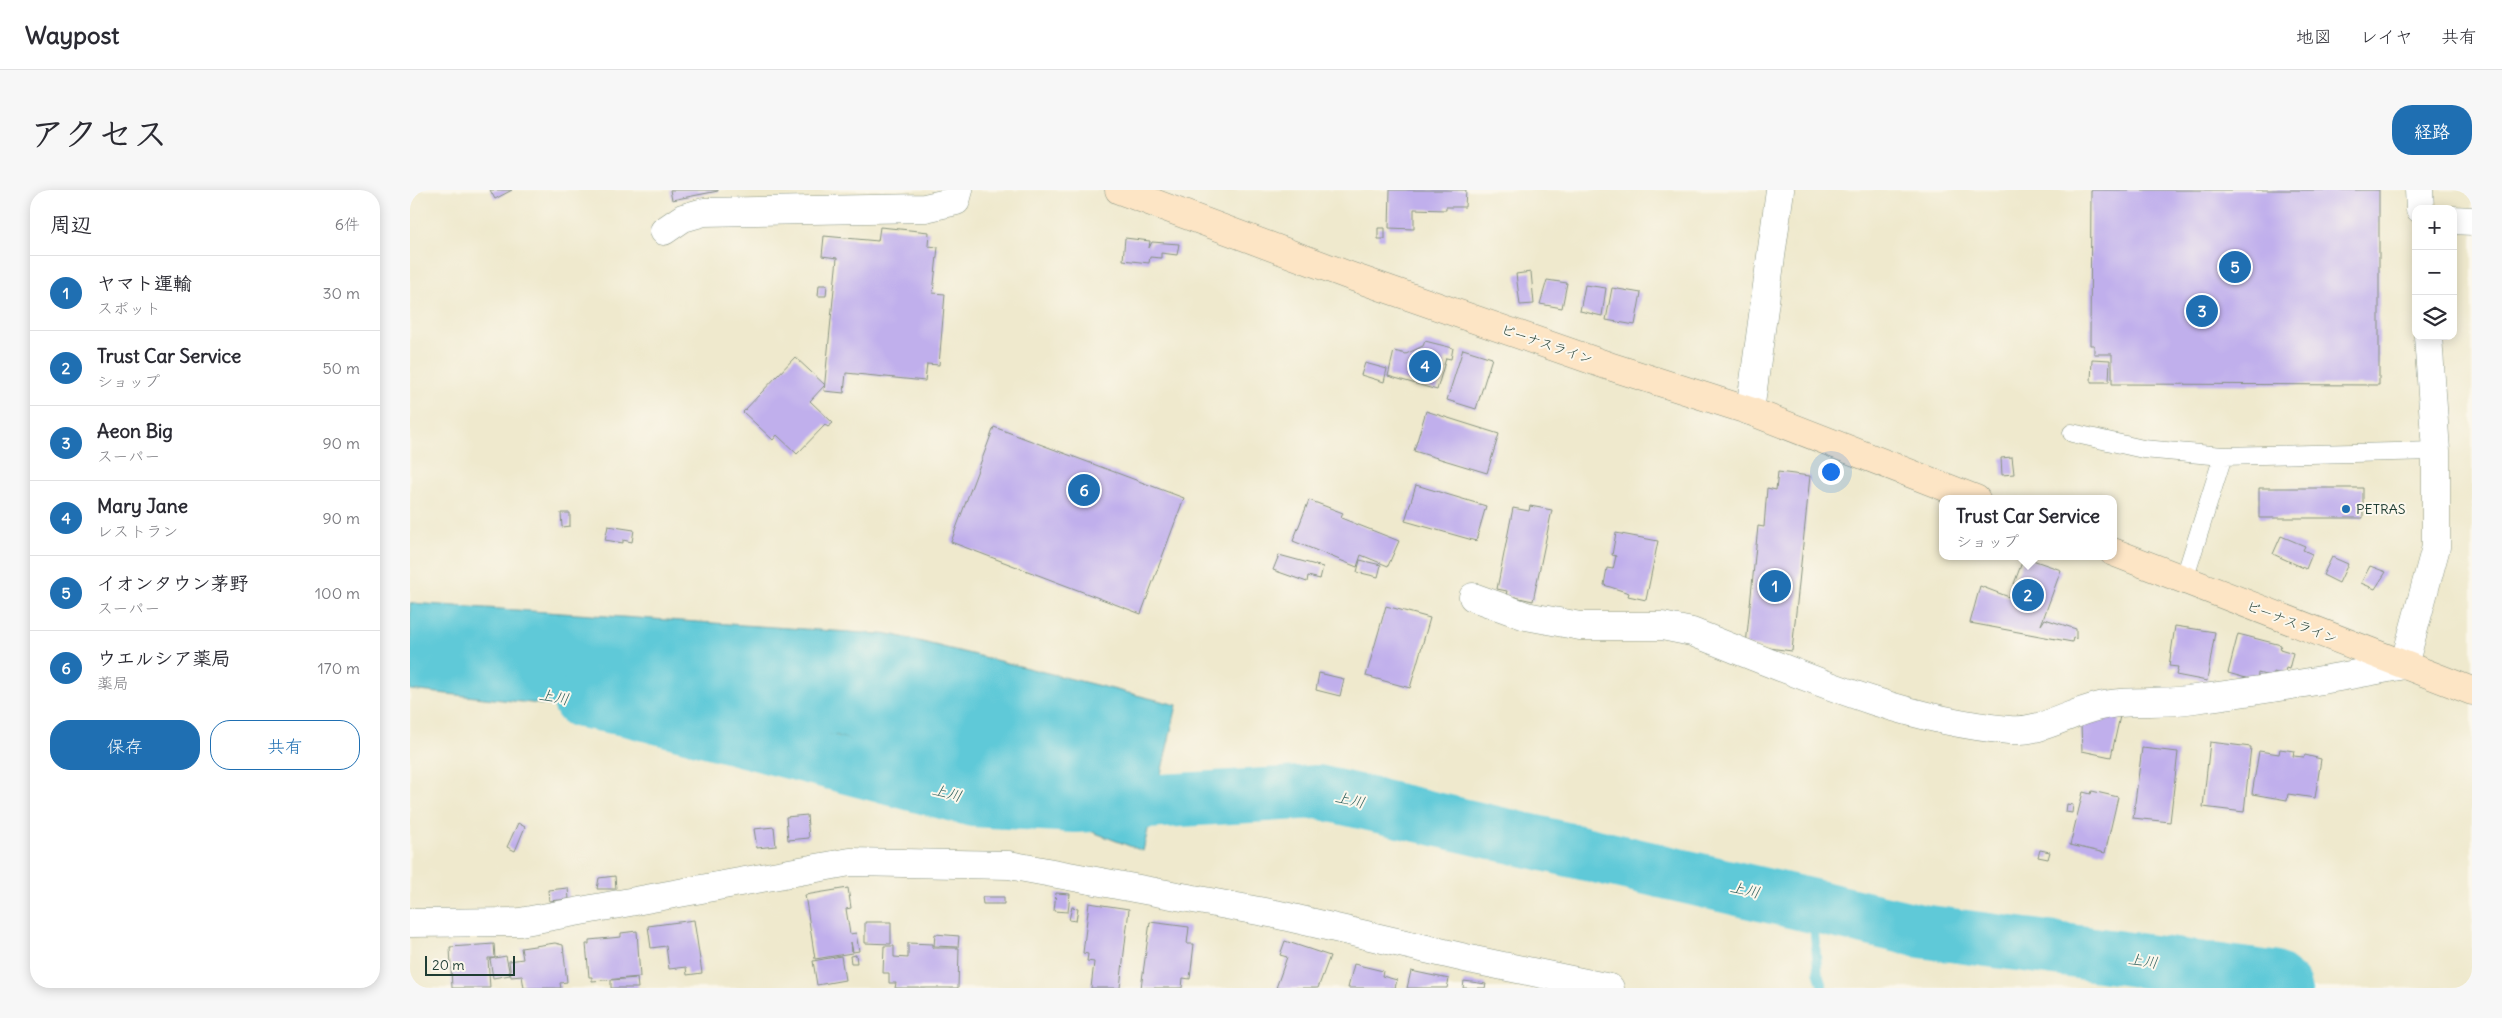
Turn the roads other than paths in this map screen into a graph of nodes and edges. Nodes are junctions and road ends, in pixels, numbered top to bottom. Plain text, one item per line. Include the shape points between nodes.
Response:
1 (959, 190) edge
2 (1118, 190) edge
3 (1780, 190) edge
4 (2419, 190) edge
5 (2420, 205) edge
6 (2457, 220) edge
7 (2472, 220) edge
8 (664, 230) dead end
9 (2428, 340) edge
10 (1750, 411) junction
11 (2072, 433) dead end
12 (2436, 451) junction
13 (2223, 456) junction
14 (1966, 495) edge
15 (2117, 554) edge
16 (2184, 580) junction
17 (1472, 597) dead end
18 (2404, 665) junction
19 (2472, 691) edge
20 (410, 923) edge
21 (1610, 988) edge

1 - 8 street via 956,201 925,208 704,212 683,218
2 - 10 main road, ビーナスライン via 1359,279
3 - 10 street
4 - 5 street
6 - 7 street
9 - 12 street
10 - 14 main road, ビーナスライン
11 - 13 lane via 2143,450
12 - 13 lane
12 - 18 street via 2436,547
13 - 16 lane
15 - 16 main road, ビーナスライン
16 - 18 main road, ビーナスライン
17 - 18 street via 1526,616 1580,626 1662,626 1692,632 1871,701 1915,714 2010,730 2030,729 2097,706 2242,694
18 - 19 main road, ビーナスライン
20 - 21 street via 520,922 850,862 1009,865 1275,914

